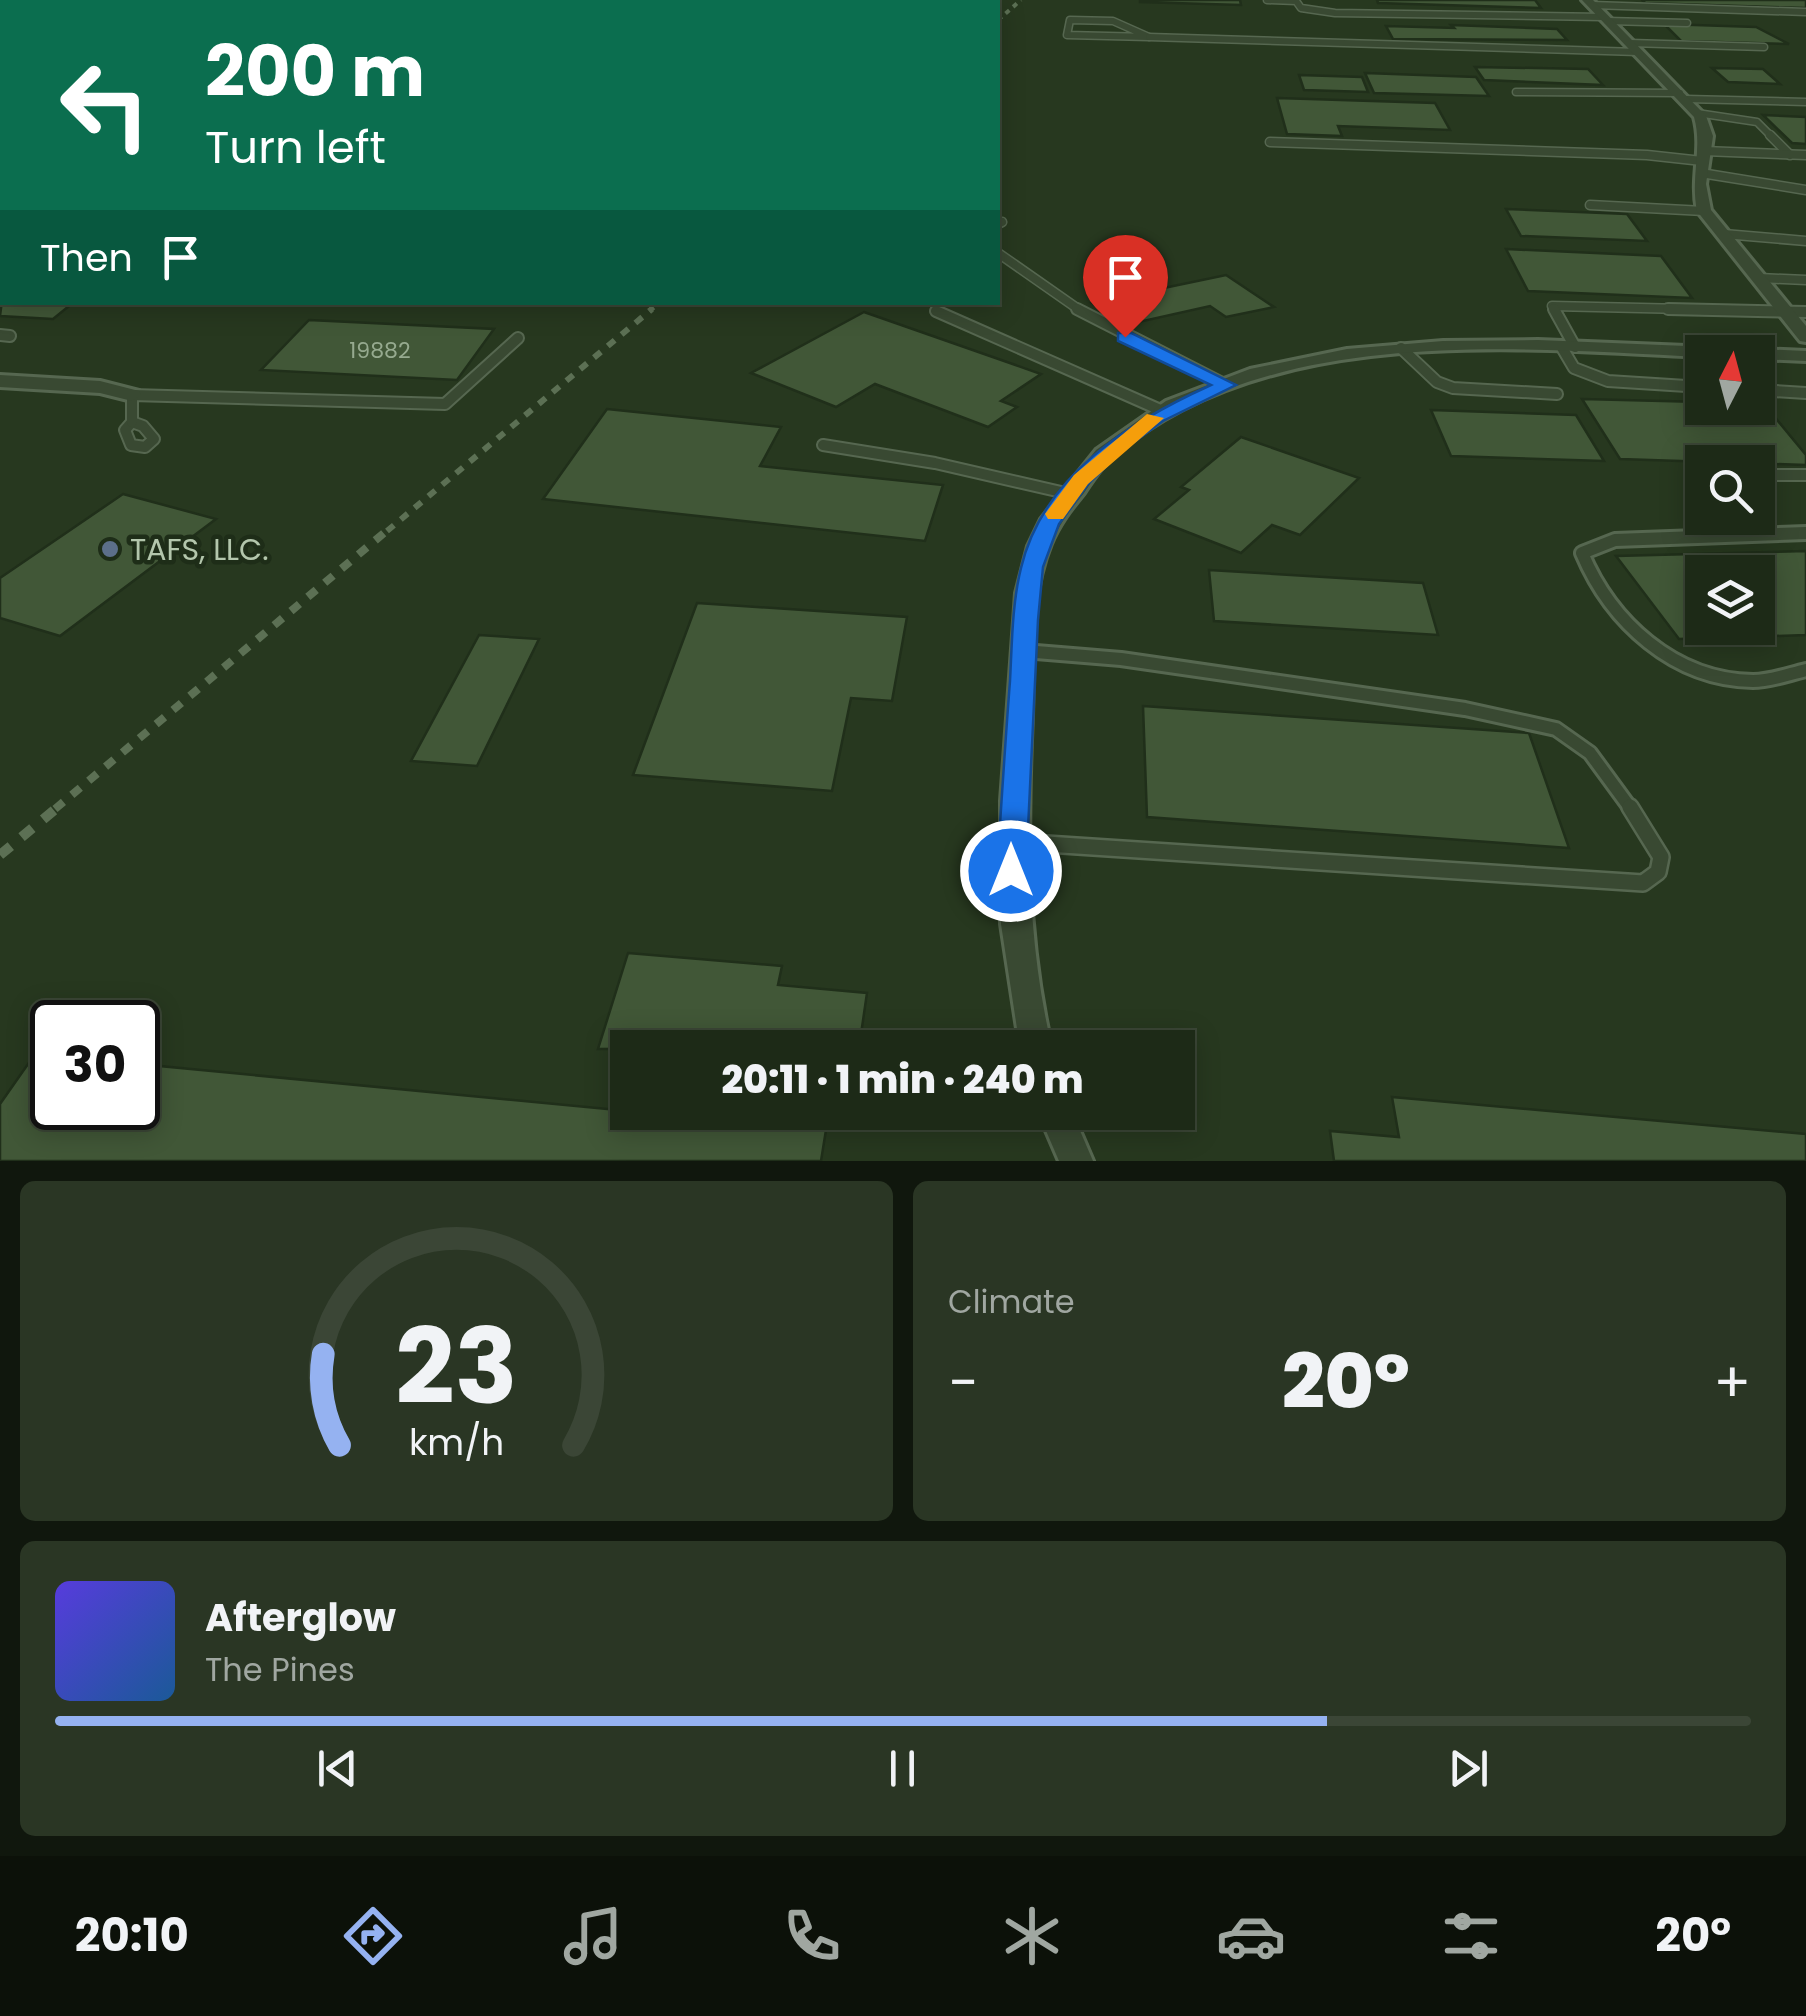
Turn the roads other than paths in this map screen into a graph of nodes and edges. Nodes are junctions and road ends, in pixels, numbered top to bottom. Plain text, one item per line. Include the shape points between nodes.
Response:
1 (1267, 0) edge
2 (1296, 1) edge
3 (1597, 11) edge
4 (1806, 12) edge
5 (1655, 22) junction
6 (1687, 23) dead end
7 (1150, 38) junction
8 (1677, 45) junction
9 (1764, 47) dead end
10 (1634, 48) junction
11 (1516, 92) dead end
12 (1683, 96) junction
13 (1806, 102) edge
14 (1697, 113) junction
15 (1270, 142) dead end
16 (1790, 155) junction
17 (1806, 155) edge
18 (1702, 162) junction
19 (1806, 190) edge
20 (1590, 205) dead end
21 (1704, 211) junction
22 (1724, 234) junction
23 (1806, 242) edge
24 (1000, 255) edge
25 (1759, 278) junction
26 (1806, 280) edge
27 (936, 310) dead end
28 (1786, 312) junction
29 (1806, 312) edge
30 (1806, 337) edge
31 (518, 338) dead end
32 (1568, 346) junction
33 (1401, 348) junction
34 (1685, 351) edge
35 (1775, 355) edge
36 (1806, 356) edge
37 (0, 381) edge
38 (1226, 385) junction
39 (1685, 386) edge
40 (1775, 391) edge
41 (1806, 393) edge
42 (1557, 394) dead end
43 (132, 395) junction
44 (1166, 412) junction
45 (132, 422) dead end
46 (823, 445) dead end
47 (1775, 475) edge
48 (1806, 475) edge
49 (1070, 494) junction
50 (1806, 533) edge
51 (1024, 651) junction
52 (1806, 670) edge
53 (1011, 842) junction
54 (1031, 1030) edge
55 (1063, 1130) edge
56 (1076, 1161) edge

1 - 2 lane
2 - 3 lane via 1301,8 1335,13
3 - 4 lane
3 - 5 lane
3 - 10 street
5 - 6 lane
5 - 8 lane
7 - 7 lane via 1084,36 1067,35 1070,20 1099,21
7 - 10 lane
8 - 9 lane
8 - 10 lane
10 - 12 street
11 - 12 lane
12 - 13 lane
12 - 14 street
14 - 16 lane via 1757,122
14 - 18 street via 1706,136
15 - 18 lane
16 - 17 lane
16 - 18 lane
18 - 19 lane
18 - 21 street
20 - 21 lane
21 - 22 street
22 - 23 lane
22 - 25 street
24 - 38 lane via 1125,337
25 - 26 lane
25 - 28 street
27 - 44 lane
28 - 29 lane
28 - 30 street
28 - 32 lane via 1552,306
31 - 43 lane via 445,404
32 - 33 street
32 - 34 street
32 - 39 lane via 1574,368 1608,381
33 - 38 street via 1294,364
33 - 42 lane via 1452,388
35 - 36 street
37 - 43 street
38 - 44 street
40 - 41 lane
43 - 45 lane
44 - 49 street via 1116,446
46 - 49 lane
47 - 48 lane
49 - 51 street via 1032,567
50 - 52 lane via 1615,540 1582,553 1592,584 1652,647 1690,668 1752,681
51 - 53 street
51 - 53 lane via 1466,709 1556,729 1590,753 1661,857 1658,872 1644,882
53 - 54 street via 1011,901
55 - 56 street

